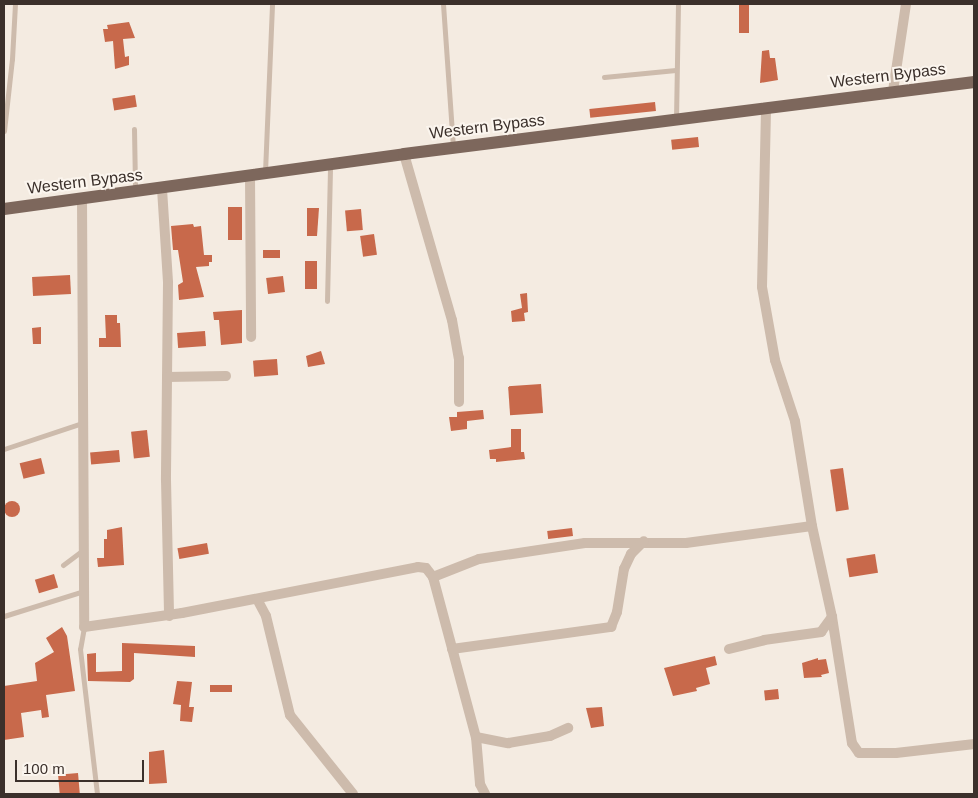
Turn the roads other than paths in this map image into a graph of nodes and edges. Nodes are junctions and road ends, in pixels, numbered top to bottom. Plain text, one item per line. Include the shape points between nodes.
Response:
1 (15, 4) edge
2 (272, 4) edge
3 (443, 4) edge
4 (678, 4) edge
5 (906, 4) edge
6 (676, 70) junction
7 (604, 77) dead end
8 (974, 82) edge
9 (893, 91) junction
10 (766, 108) junction
11 (676, 120) junction
12 (134, 129) dead end
13 (4, 131) edge
14 (453, 148) junction
15 (404, 154) junction
16 (330, 165) junction
17 (264, 174) junction
18 (250, 176) junction
19 (162, 189) junction
20 (136, 192) junction
21 (82, 199) junction
22 (4, 209) edge
23 (327, 301) dead end
24 (251, 337) dead end
25 (226, 376) dead end
26 (167, 377) junction
27 (459, 402) dead end
28 (82, 423) junction
29 (4, 449) edge
30 (812, 526) junction
31 (644, 541) junction
32 (83, 550) junction
33 (63, 565) dead end
34 (433, 576) junction
35 (85, 590) junction
36 (257, 600) junction
37 (4, 616) edge
38 (170, 616) junction
39 (832, 617) junction
40 (84, 627) junction
41 (452, 649) junction
42 (729, 649) dead end
43 (568, 728) dead end
44 (476, 738) junction
45 (974, 744) edge
46 (97, 794) edge
47 (353, 794) edge
48 (485, 794) edge

1 - 13 lane
2 - 17 lane
3 - 14 lane
4 - 6 lane
5 - 9 street
6 - 7 lane
6 - 11 lane
8 - 9 main road, Western Bypass
9 - 10 main road, Western Bypass
10 - 11 main road, Western Bypass
10 - 30 street via 762,287 776,360 795,421
11 - 14 main road, Western Bypass
12 - 20 lane
14 - 15 main road, Western Bypass
15 - 16 main road, Western Bypass
15 - 27 street via 452,320 459,358
16 - 17 main road, Western Bypass
16 - 23 lane
17 - 18 main road, Western Bypass
18 - 19 main road, Western Bypass
18 - 24 street
19 - 20 main road, Western Bypass
19 - 26 street via 168,283
20 - 21 main road, Western Bypass
21 - 22 main road, Western Bypass
21 - 28 street
25 - 26 street
26 - 38 street
28 - 29 lane
28 - 32 street
30 - 31 street via 686,544
30 - 39 street
31 - 34 street via 585,543 478,560
31 - 41 street via 631,554 624,569 618,612 611,627
32 - 33 lane
32 - 35 street
34 - 36 street via 426,568 409,567
34 - 41 street
35 - 37 lane
35 - 40 street
36 - 38 street
36 - 47 street via 266,616 290,715
38 - 40 street
39 - 42 street via 821,632
39 - 45 street via 852,743 859,752 896,753
40 - 46 lane via 80,649
41 - 44 street
43 - 44 street via 550,736 508,743
44 - 48 street via 480,784

